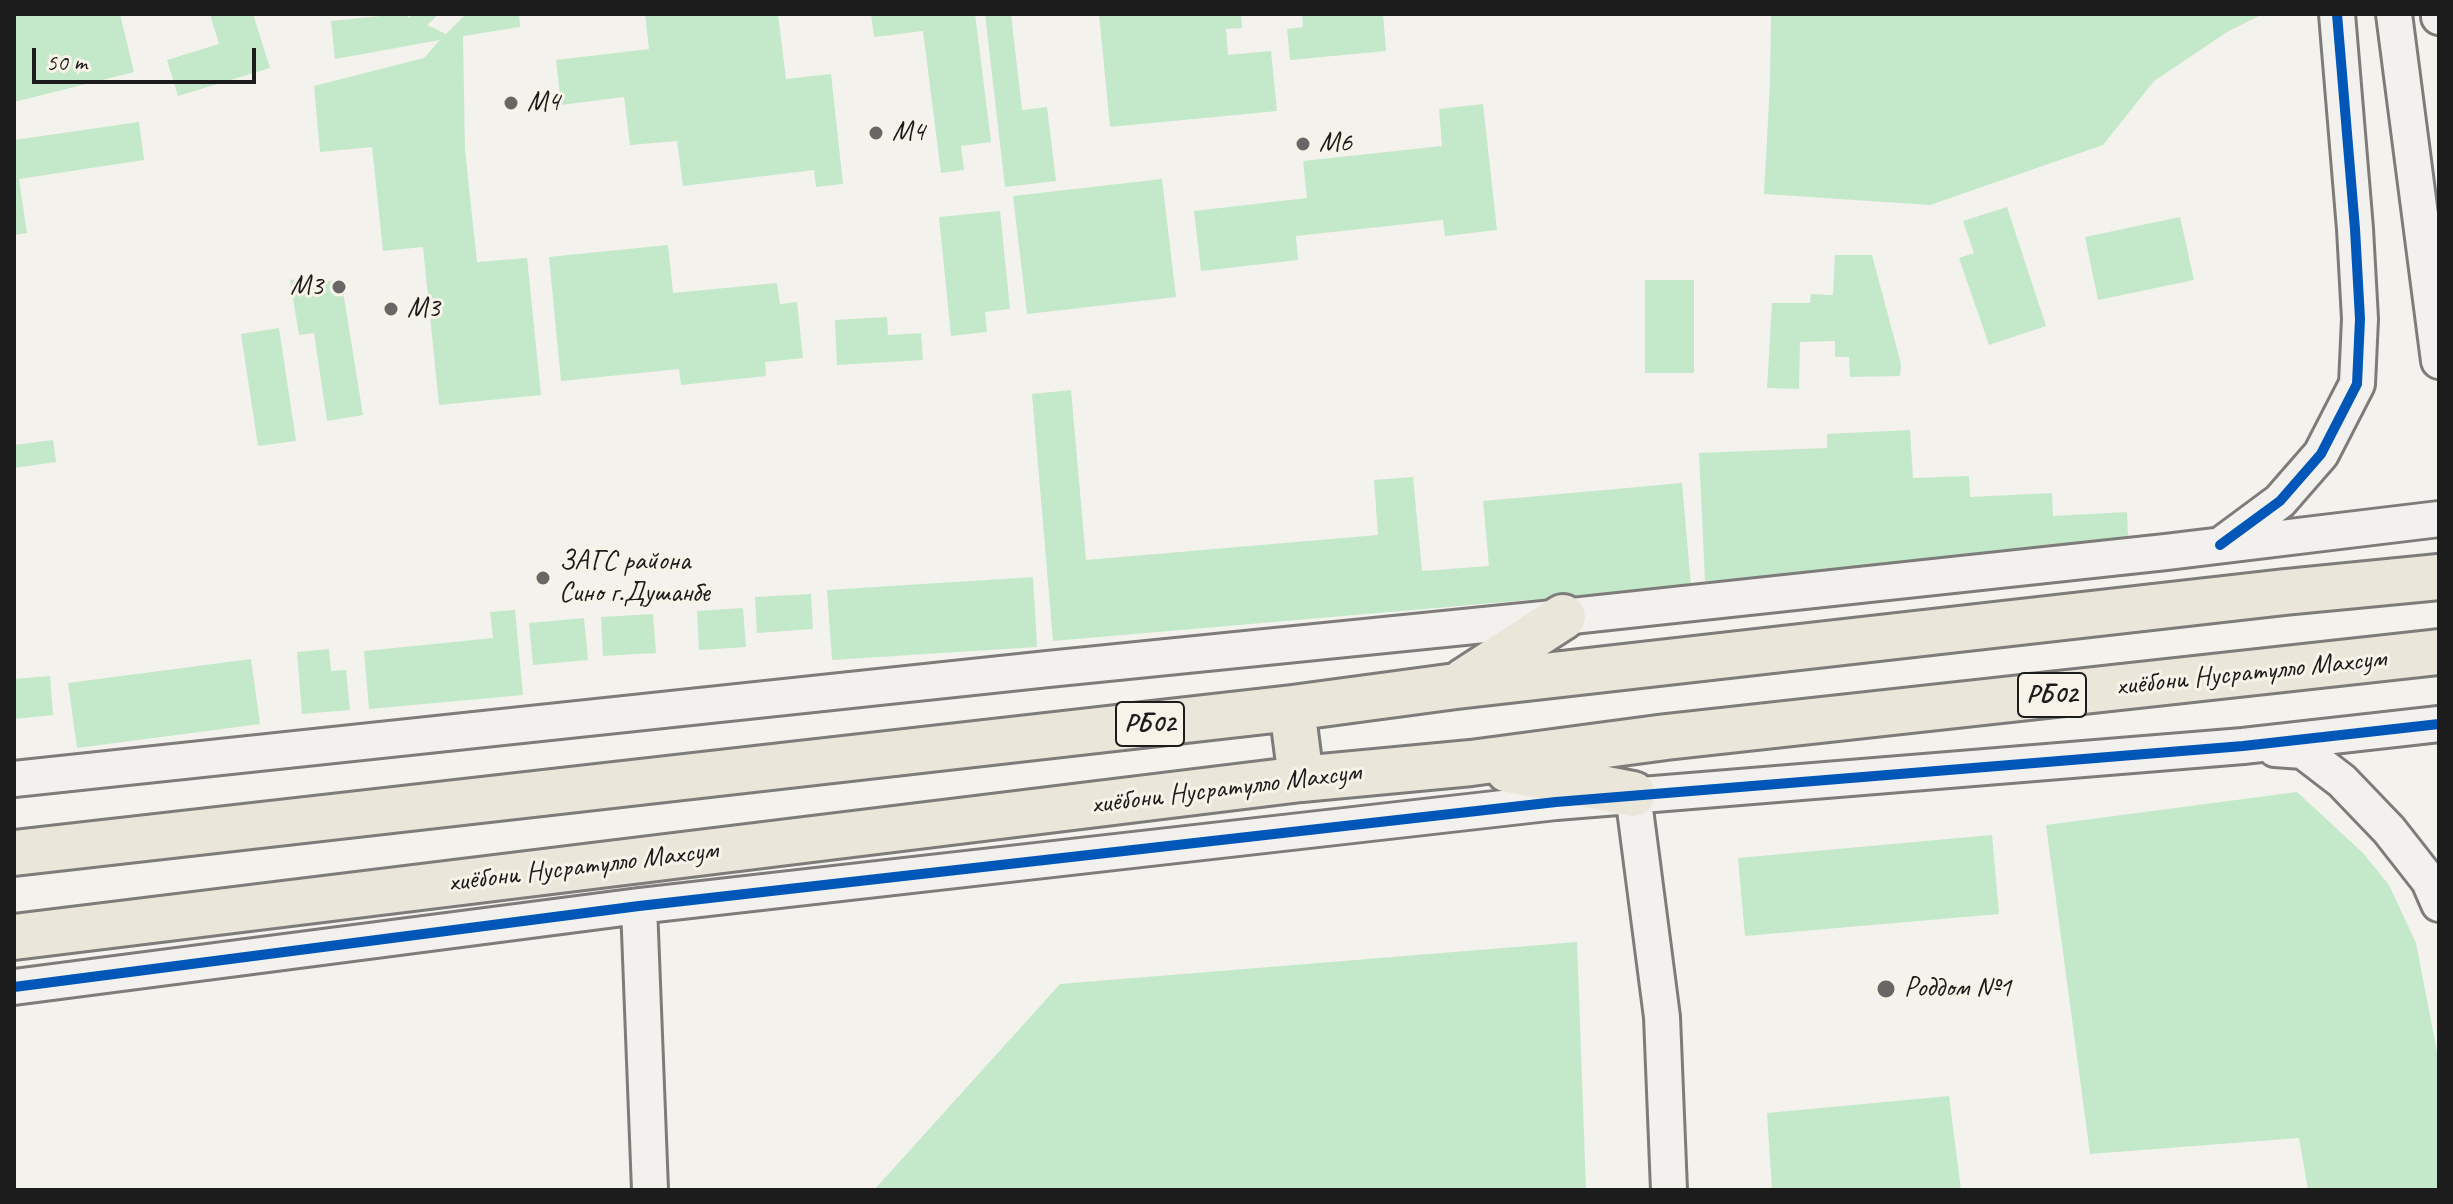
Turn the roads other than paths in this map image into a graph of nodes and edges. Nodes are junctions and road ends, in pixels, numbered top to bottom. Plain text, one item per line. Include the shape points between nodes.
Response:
1 (2337, 14) edge
2 (2394, 14) edge
3 (2439, 361) edge
4 (2439, 519) edge
5 (2220, 545) junction
6 (2439, 577) edge
7 (1563, 617) junction
8 (2439, 652) edge
9 (1456, 686) junction
10 (1292, 708) junction
11 (2439, 724) edge
12 (2243, 746) junction
13 (1471, 763) junction
14 (14, 779) edge
15 (1301, 779) junction
16 (1633, 794) junction
17 (14, 853) edge
18 (2439, 904) edge
19 (639, 906) junction
20 (14, 937) edge
21 (14, 987) edge
22 (650, 1190) edge
23 (1669, 1190) edge

1 - 5 street via 2356,244 2357,384 2321,454 2280,501
2 - 3 street
4 - 5 street
5 - 7 street
6 - 9 highway, РБ02
7 - 9 highway
7 - 14 street
8 - 13 highway, хиёбони Нусратулло Махсум / РБ02
9 - 10 highway, РБ02
10 - 15 highway
10 - 17 highway, РБ02
11 - 12 street
12 - 16 street
12 - 18 street via 2303,751 2342,781 2389,830 2429,881
13 - 15 highway, хиёбони Нусратулло Махсум / РБ02
13 - 16 highway
15 - 20 highway, хиёбони Нусратулло Махсум / РБ02
16 - 19 street
16 - 23 street via 1662,1017
19 - 21 street
19 - 22 street

